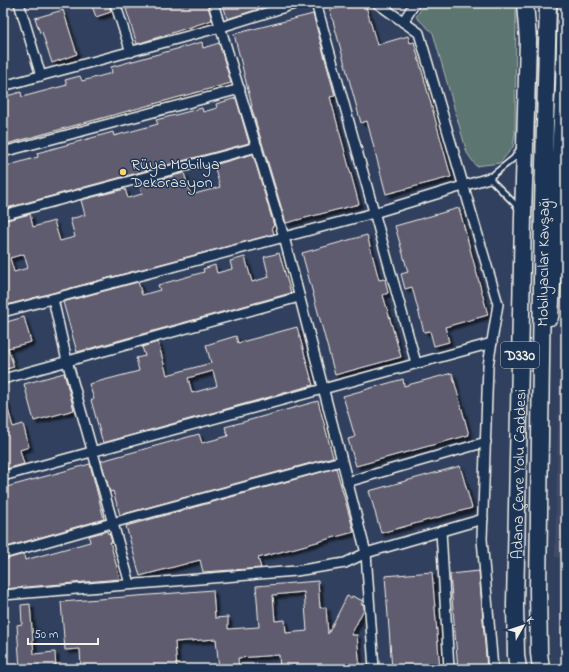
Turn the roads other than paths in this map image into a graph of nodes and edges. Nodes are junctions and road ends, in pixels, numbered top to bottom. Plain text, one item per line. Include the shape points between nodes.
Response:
1 (19, 3) edge
2 (115, 3) edge
3 (213, 3) edge
4 (298, 3) edge
5 (316, 3) edge
6 (377, 3) edge
7 (414, 3) edge
8 (525, 3) edge
9 (533, 3) edge
10 (548, 3) edge
11 (566, 3) edge
12 (403, 22) junction
13 (221, 27) junction
14 (528, 40) junction
15 (131, 52) junction
16 (41, 76) junction
17 (3, 86) edge
18 (240, 89) junction
19 (526, 138) junction
20 (257, 147) junction
21 (3, 152) edge
22 (490, 178) junction
23 (463, 185) junction
24 (374, 213) junction
25 (3, 216) edge
26 (523, 217) junction
27 (284, 237) junction
28 (299, 297) junction
29 (53, 299) junction
30 (3, 312) edge
31 (492, 343) junction
32 (67, 361) junction
33 (416, 363) junction
34 (541, 370) junction
35 (3, 378) edge
36 (323, 389) junction
37 (486, 442) junction
38 (92, 452) junction
39 (341, 461) junction
40 (3, 476) edge
41 (347, 482) junction
42 (483, 519) junction
43 (112, 522) junction
44 (441, 531) junction
45 (366, 552) junction
46 (3, 554) edge
47 (130, 584) junction
48 (3, 595) edge
49 (374, 669) edge
50 (449, 669) edge
51 (493, 669) edge
52 (518, 669) edge
53 (541, 669) edge

1 - 16 street
2 - 15 street
3 - 13 street
4 - 13 street
5 - 24 street
6 - 12 street
7 - 12 street
8 - 14 highway, D330
9 - 14 highway
10 - 34 highway, Mobilyacılar Kavşağı / D330 via 542,204
11 - 34 highway, Mobilyacılar Kavşağı via 552,309
12 - 23 street via 419,33
13 - 15 street
13 - 18 street
14 - 19 highway, Adana Çevre Yolu Caddesi / D330
15 - 16 street
16 - 17 street
18 - 20 street
18 - 21 street
19 - 22 lane via 514,158
19 - 26 highway, Adana Çevre Yolu Caddesi / D330
20 - 25 street
20 - 27 street
22 - 23 street
22 - 26 lane via 514,202
23 - 24 street
23 - 31 street via 498,304
24 - 27 street
24 - 33 street
26 - 52 highway, Adana Çevre Yolu Caddesi / D330 via 515,605
27 - 28 street
27 - 29 street
28 - 32 street
28 - 36 street
29 - 30 street
29 - 32 street
31 - 33 street
31 - 37 street via 488,366
32 - 35 street
32 - 38 street
33 - 36 street
34 - 53 highway, Adana Çevre Yolu Caddesi / D330 via 538,590
36 - 38 street
36 - 39 street
37 - 41 street
37 - 42 street
38 - 40 street
38 - 43 street
39 - 41 street
39 - 43 street
41 - 45 street
42 - 44 street
42 - 51 street via 482,539
43 - 46 street
43 - 47 street
44 - 45 street
44 - 50 street
45 - 47 street via 345,563 296,571
45 - 49 street
47 - 48 street

